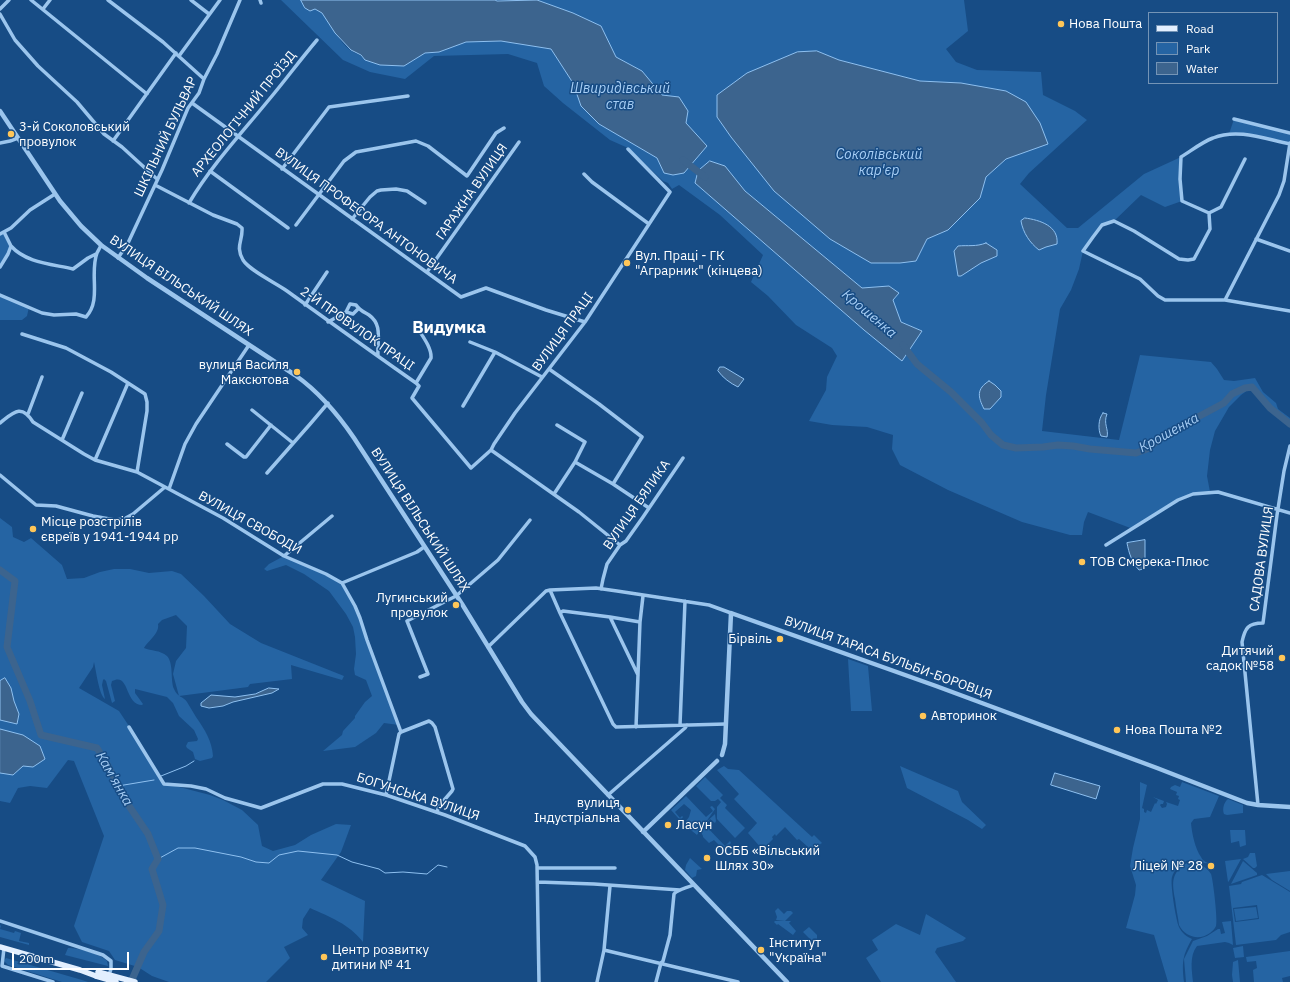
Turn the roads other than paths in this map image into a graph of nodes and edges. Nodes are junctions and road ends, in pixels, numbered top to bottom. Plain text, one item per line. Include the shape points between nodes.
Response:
1 (9, 0) edge
2 (31, 0) edge
3 (50, 0) edge
4 (108, 0) edge
5 (191, 0) edge
6 (220, 0) edge
7 (240, 0) edge
8 (0, 9) edge
9 (43, 9) junction
10 (0, 14) edge
11 (209, 14) junction
12 (317, 40) dead end
13 (178, 55) junction
14 (204, 79) junction
15 (148, 94) junction
16 (408, 96) dead end
17 (192, 103) junction
18 (0, 111) edge
19 (1234, 119) dead end
20 (504, 128) dead end
21 (1290, 134) edge
22 (238, 136) junction
23 (18, 138) junction
24 (113, 141) junction
25 (518, 142) dead end
26 (0, 143) edge
27 (1290, 143) edge
28 (628, 149) dead end
29 (1245, 159) dead end
30 (282, 169) junction
31 (210, 171) junction
32 (584, 174) dead end
33 (156, 180) junction
34 (155, 185) junction
35 (55, 194) junction
36 (318, 195) junction
37 (189, 203) junction
38 (425, 203) dead end
39 (1209, 214) junction
40 (352, 219) junction
41 (650, 224) junction
42 (296, 225) dead end
43 (288, 228) dead end
44 (2, 233) edge
45 (1256, 239) junction
46 (101, 245) junction
47 (11, 246) junction
48 (1290, 251) edge
49 (96, 254) junction
50 (118, 258) junction
51 (0, 267) edge
52 (327, 272) dead end
53 (427, 272) junction
54 (0, 295) edge
55 (1225, 300) junction
56 (305, 305) junction
57 (358, 309) junction
58 (1290, 311) edge
59 (346, 312) junction
60 (328, 322) junction
61 (585, 322) junction
62 (415, 324) dead end
63 (22, 334) dead end
64 (470, 342) dead end
65 (249, 345) junction
66 (495, 352) junction
67 (378, 356) junction
68 (549, 369) junction
69 (42, 377) dead end
70 (542, 377) junction
71 (128, 382) junction
72 (416, 383) junction
73 (82, 393) dead end
74 (328, 403) junction
75 (463, 406) dead end
76 (252, 410) dead end
77 (28, 414) junction
78 (0, 423) edge
79 (271, 425) junction
80 (557, 425) dead end
81 (62, 440) junction
82 (293, 443) junction
83 (227, 444) dead end
84 (1290, 446) edge
85 (491, 450) junction
86 (683, 458) dead end
87 (95, 460) junction
88 (575, 462) junction
89 (470, 468) joint
90 (137, 472) junction
91 (267, 473) dead end
92 (0, 474) edge
93 (613, 484) junction
94 (165, 487) junction
95 (169, 489) junction
96 (554, 494) junction
97 (649, 508) junction
98 (1279, 510) junction
99 (1290, 513) edge
100 (332, 516) dead end
101 (530, 520) dead end
102 (620, 545) junction
103 (1106, 545) dead end
104 (424, 547) junction
105 (284, 556) junction
106 (342, 583) junction
107 (601, 589) junction
108 (550, 590) junction
109 (456, 596) junction
110 (643, 596) junction
111 (685, 601) junction
112 (560, 613) junction
113 (731, 613) junction
114 (610, 617) junction
115 (640, 622) junction
116 (488, 647) junction
117 (638, 675) junction
118 (420, 677) dead end
119 (726, 724) junction
120 (680, 725) junction
121 (687, 725) junction
122 (130, 727) dead end
123 (636, 727) junction
124 (401, 732) junction
125 (722, 755) joint
126 (717, 761) joint
127 (386, 795) junction
128 (608, 795) junction
129 (1258, 805) junction
130 (1290, 807) edge
131 (437, 812) junction
132 (643, 832) junction
133 (538, 868) junction
134 (615, 868) dead end
135 (538, 882) junction
136 (693, 885) junction
137 (610, 886) junction
138 (680, 890) junction
139 (0, 921) edge
140 (2, 948) edge
141 (604, 950) junction
142 (661, 963) junction
143 (97, 974) junction
144 (53, 982) edge
145 (107, 982) edge
146 (116, 982) edge
147 (134, 982) edge
148 (539, 982) edge
149 (597, 982) edge
150 (656, 982) edge
151 (738, 982) edge
152 (786, 982) edge

1 - 8 street
2 - 9 street
3 - 9 street
4 - 13 street
5 - 11 street
6 - 11 street
7 - 14 street, ШКІЛЬНИЙ БУЛЬВАР
9 - 15 street
10 - 24 street via 15,40 38,66 77,102
11 - 13 street
12 - 22 street, АРХЕОЛОГІЧНИЙ ПРОЇЗД
13 - 14 street
13 - 15 street
14 - 17 street, ШКІЛЬНИЙ БУЛЬВАР
15 - 24 street
16 - 30 street via 329,107
17 - 22 street, ВУЛИЦЯ ПРОФЕСОРА АНТОНОВИЧА
17 - 33 street, ШКІЛЬНИЙ БУЛЬВАР
18 - 23 street, ВУЛИЦЯ ВІЛЬСЬКИЙ ШЛЯХ
19 - 21 street
20 - 36 street via 496,133 467,176 428,146 416,141 356,152 344,161
22 - 30 street, ВУЛИЦЯ ПРОФЕСОРА АНТОНОВИЧА
22 - 31 street, АРХЕОЛОГІЧНИЙ ПРОЇЗД
23 - 26 street
23 - 35 street, ВУЛИЦЯ ВІЛЬСЬКИЙ ШЛЯХ
24 - 33 street
25 - 53 street, ГАРАЖНА ВУЛИЦЯ
27 - 39 street via 1243,134 1229,134 1212,138 1181,157 1182,201
27 - 45 street via 1284,181
28 - 41 street, ВУЛИЦЯ ПРАЦІ via 670,192
29 - 39 street via 1221,207
30 - 36 street, ВУЛИЦЯ ПРОФЕСОРА АНТОНОВИЧА
31 - 37 street, АРХЕОЛОГІЧНИЙ ПРОЇЗД
31 - 43 street
32 - 41 street
33 - 34 street, ШКІЛЬНИЙ БУЛЬВАР
34 - 37 street
34 - 50 street, ШКІЛЬНИЙ БУЛЬВАР via 128,243
35 - 44 street
35 - 46 street, ВУЛИЦЯ ВІЛЬСЬКИЙ ШЛЯХ via 72,216
36 - 40 street, ВУЛИЦЯ ПРОФЕСОРА АНТОНОВИЧА
36 - 42 street
37 - 56 street, 2-Й ПРОВУЛОК ПРАЦІ via 242,228 239,252 244,261
38 - 40 street via 407,191 384,189 370,197
39 - 55 street via 1210,229 1194,259 1179,259 1114,221 1102,225 1083,251 1140,280 1165,300
40 - 53 street, ВУЛИЦЯ ПРОФЕСОРА АНТОНОВИЧА
41 - 61 street, ВУЛИЦЯ ПРАЦІ
44 - 47 street
45 - 48 street
45 - 55 street
46 - 49 street
46 - 50 street, ВУЛИЦЯ ВІЛЬСЬКИЙ ШЛЯХ
47 - 49 street via 30,260 73,269
47 - 51 street
49 - 54 street via 95,292 86,317 76,314 42,313
50 - 65 street, ВУЛИЦЯ ВІЛЬСЬКИЙ ШЛЯХ
52 - 56 street
53 - 61 street, ВУЛИЦЯ ПРОФЕСОРА АНТОНОВИЧА via 461,297 486,288
55 - 58 street
56 - 60 street, 2-Й ПРОВУЛОК ПРАЦІ
57 - 59 street via 354,314
57 - 59 street via 356,305 350,304
57 - 67 street via 370,316 378,325
59 - 60 street
60 - 67 street, 2-Й ПРОВУЛОК ПРАЦІ
61 - 68 street, ВУЛИЦЯ ПРАЦІ
62 - 72 street via 431,353 431,358
63 - 71 street via 66,348
64 - 66 street
65 - 74 street, ВУЛИЦЯ ВІЛЬСЬКИЙ ШЛЯХ via 308,384
65 - 95 street via 196,424 185,444
66 - 70 street
66 - 75 street
67 - 72 street, 2-Й ПРОВУЛОК ПРАЦІ
68 - 70 street, ВУЛИЦЯ ПРАЦІ
68 - 93 street via 642,437
69 - 77 street
70 - 85 street, ВУЛИЦЯ ПРАЦІ
71 - 87 street
71 - 90 street via 145,394 147,402
72 - 89 street, 2-Й ПРОВУЛОК ПРАЦІ via 419,386 412,398
73 - 81 street
74 - 82 street
74 - 104 street, ВУЛИЦЯ ВІЛЬСЬКИЙ ШЛЯХ
76 - 79 street
77 - 78 street via 15,411
77 - 81 street, ВУЛИЦЯ СВОБОДИ via 33,422
79 - 82 street
79 - 83 street via 244,458
80 - 88 street via 585,442
81 - 87 street, ВУЛИЦЯ СВОБОДИ
82 - 91 street
84 - 98 street, САДОВА ВУЛИЦЯ
85 - 89 street, ВУЛИЦЯ ПРАЦІ
85 - 96 street
86 - 97 street, ВУЛИЦЯ БЯЛИКА
87 - 90 street, ВУЛИЦЯ СВОБОДИ
88 - 93 street
88 - 96 street
90 - 94 street, ВУЛИЦЯ СВОБОДИ
92 - 94 street via 36,505 56,506 114,520 124,519 133,514
93 - 97 street
94 - 95 street, ВУЛИЦЯ СВОБОДИ
95 - 105 street, ВУЛИЦЯ СВОБОДИ via 223,518
96 - 102 street
97 - 102 street, ВУЛИЦЯ БЯЛИКА via 626,541
98 - 99 street
98 - 103 street via 1218,492 1193,494 1178,500
98 - 129 street, САДОВА ВУЛИЦЯ via 1263,623 1255,623 1244,631 1242,642
100 - 105 street
101 - 109 street via 498,560
102 - 107 street, ВУЛИЦЯ БЯЛИКА via 607,564
104 - 106 street
104 - 109 street, ВУЛИЦЯ ВІЛЬСЬКИЙ ШЛЯХ
105 - 106 street, ВУЛИЦЯ СВОБОДИ
106 - 124 street via 360,618
107 - 108 street, ВУЛИЦЯ ТАРАСА БУЛЬБИ-БОРОВЦЯ
107 - 110 street, ВУЛИЦЯ ТАРАСА БУЛЬБИ-БОРОВЦЯ
108 - 112 street
108 - 116 street
109 - 116 street, ВУЛИЦЯ ВІЛЬСЬКИЙ ШЛЯХ
109 - 118 street via 407,621 428,674
110 - 111 street, ВУЛИЦЯ ТАРАСА БУЛЬБИ-БОРОВЦЯ
110 - 115 street
111 - 113 street, ВУЛИЦЯ ТАРАСА БУЛЬБИ-БОРОВЦЯ via 709,605
111 - 120 street
112 - 114 street via 563,611
112 - 123 street via 613,724 616,727
113 - 119 street
113 - 129 street, ВУЛИЦЯ ТАРАСА БУЛЬБИ-БОРОВЦЯ
114 - 115 street
114 - 117 street
115 - 117 street
116 - 128 street, ВУЛИЦЯ ВІЛЬСЬКИЙ ШЛЯХ via 531,714
117 - 123 street
119 - 121 street
119 - 125 street via 726,744
120 - 121 street
120 - 123 street
121 - 128 street
122 - 127 street, БОГУНСЬКА ВУЛИЦЯ via 164,784 196,787 261,808 323,784 342,784
124 - 127 street
124 - 131 street via 429,721 435,727 453,789
125 - 126 street
126 - 132 street
127 - 131 street, БОГУНСЬКА ВУЛИЦЯ
128 - 132 street, ВУЛИЦЯ ВІЛЬСЬКИЙ ШЛЯХ
129 - 130 street, ВУЛИЦЯ ТАРАСА БУЛЬБИ-БОРОВЦЯ
131 - 133 street, БОГУНСЬКА ВУЛИЦЯ via 520,843 535,857
132 - 136 street, ВУЛИЦЯ ВІЛЬСЬКИЙ ШЛЯХ
133 - 134 street
133 - 135 street, БОГУНСЬКА ВУЛИЦЯ
135 - 137 street
135 - 148 street, БОГУНСЬКА ВУЛИЦЯ
136 - 138 street
136 - 152 street, ВУЛИЦЯ ВІЛЬСЬКИЙ ШЛЯХ
137 - 138 street
137 - 141 street
138 - 142 street via 674,894 670,935
139 - 145 street via 106,956 111,961
140 - 143 main road
140 - 144 street via 2,966
141 - 142 street
141 - 149 street
142 - 150 street
142 - 151 street
143 - 146 main road, bridge
143 - 147 main road, bridge

